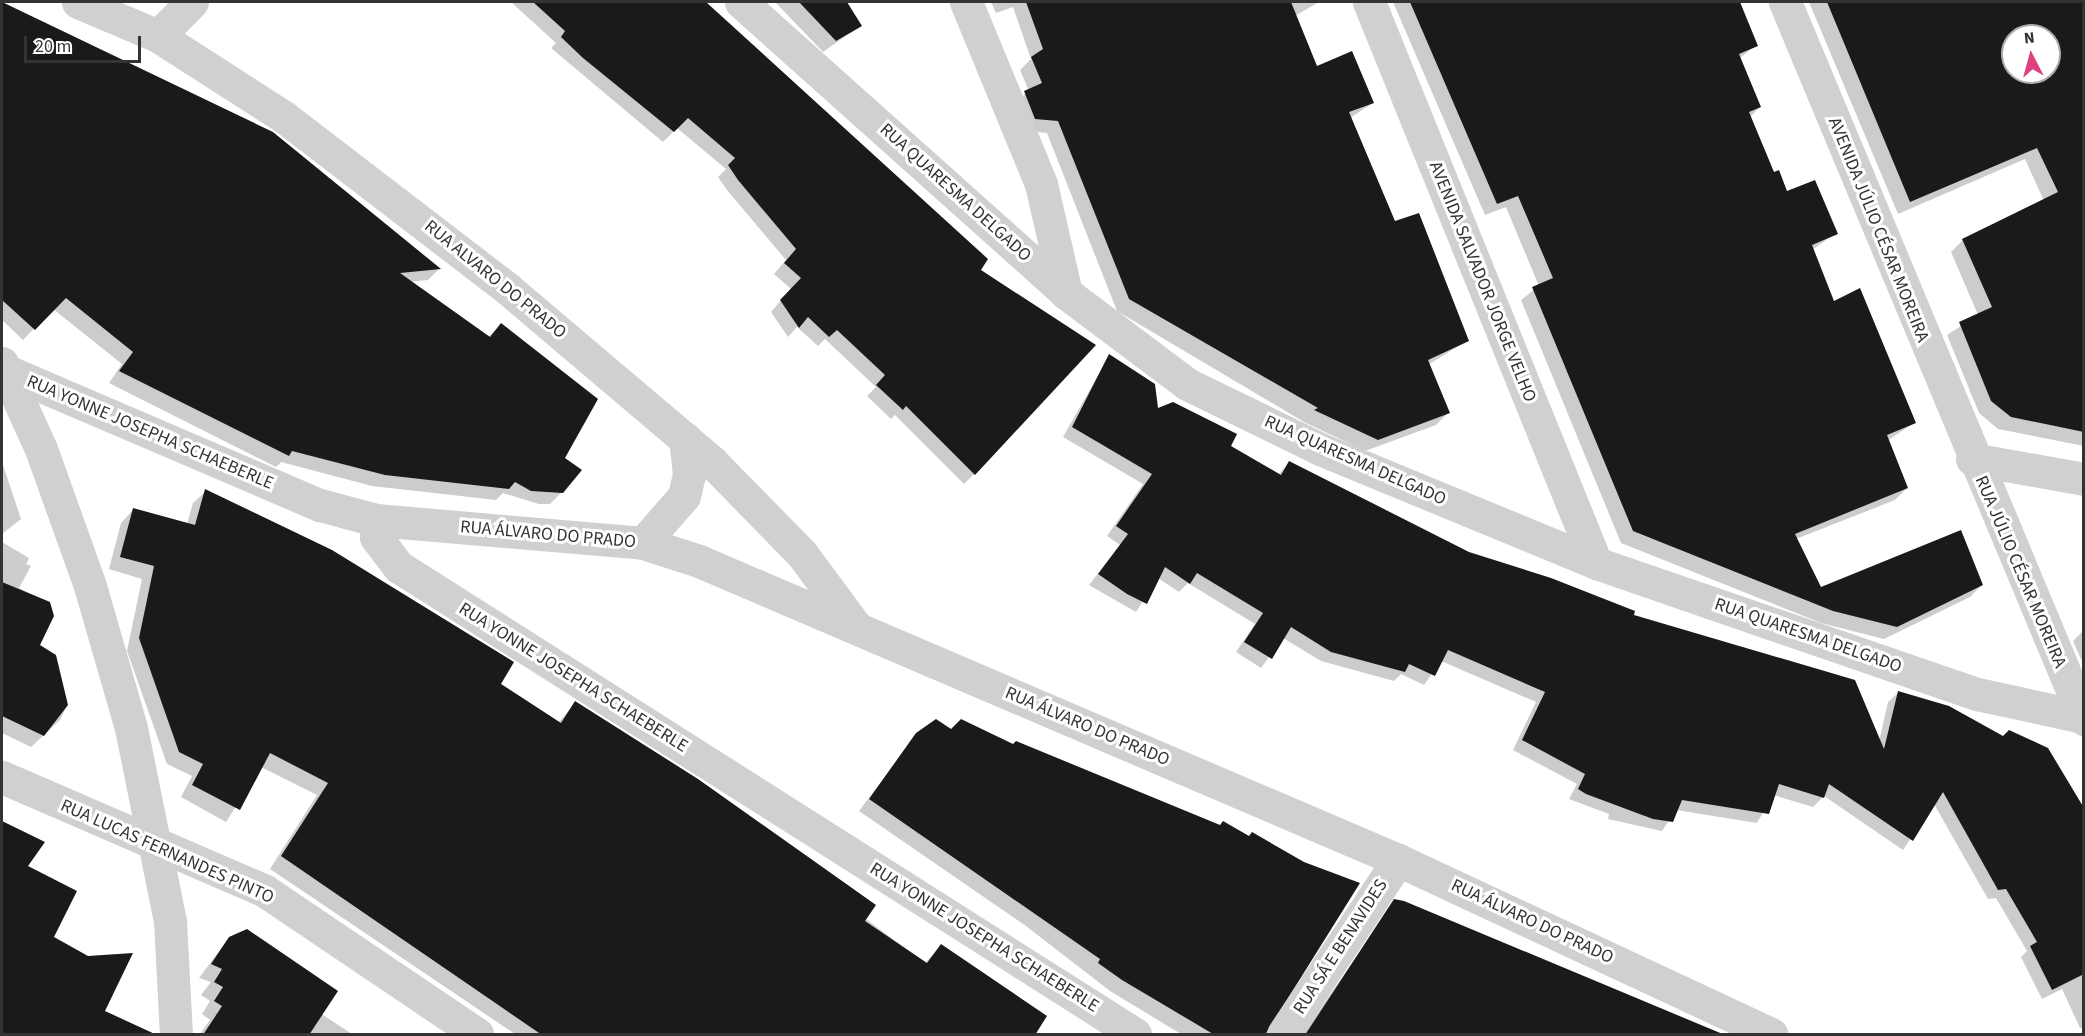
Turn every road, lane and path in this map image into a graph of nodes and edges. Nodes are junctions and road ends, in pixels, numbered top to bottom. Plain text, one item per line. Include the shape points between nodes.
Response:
1 (78, 2) edge
2 (192, 2) edge
3 (741, 2) edge
4 (966, 2) edge
5 (1369, 2) edge
6 (1785, 2) edge
7 (158, 36) junction
8 (1066, 293) junction
9 (4, 367) edge
10 (686, 438) junction
11 (1972, 459) junction
12 (2084, 479) edge
13 (376, 520) junction
14 (643, 543) junction
15 (1596, 563) junction
16 (857, 628) junction
17 (2083, 718) edge
18 (2, 777) edge
19 (155, 842) junction
20 (1398, 860) junction
21 (176, 1035) edge
22 (477, 1035) edge
23 (1135, 1035) edge
24 (1283, 1035) edge
25 (1771, 1035) edge

1 - 7 street, RUA ALVARO DO PRADO
2 - 7 street
3 - 8 street, RUA QUARESMA DELGADO
4 - 8 street via 1041,183
5 - 15 street, AVENIDA SALVADOR JORGE VELHO
6 - 11 street, AVENIDA JÚLIO CÉSAR MOREIRA
7 - 10 street, RUA ALVARO DO PRADO via 369,177
8 - 15 street, RUA QUARESMA DELGADO via 1187,384 1320,449
9 - 13 street, RUA YONNE JOSEPHA SCHAEBERLE via 320,506
9 - 19 street via 90,585 131,728
10 - 14 street via 689,475 684,496
10 - 16 street, RUA ALVARO DO PRADO via 802,554
11 - 12 street
11 - 17 street, RUA JÚLIO CÉSAR MOREIRA
13 - 14 street, RUA ÁLVARO DO PRADO
13 - 23 street, RUA YONNE JOSEPHA SCHAEBERLE via 376,537 399,567
14 - 16 street, RUA ÁLVARO DO PRADO
15 - 17 street, RUA QUARESMA DELGADO via 1977,694
16 - 20 street, RUA ÁLVARO DO PRADO
18 - 19 street, RUA LUCAS FERNANDES PINTO
19 - 21 street via 170,921
19 - 22 street, RUA LUCAS FERNANDES PINTO via 265,891
20 - 24 street, RUA SÁ E BENAVIDES
20 - 25 street, RUA ÁLVARO DO PRADO

